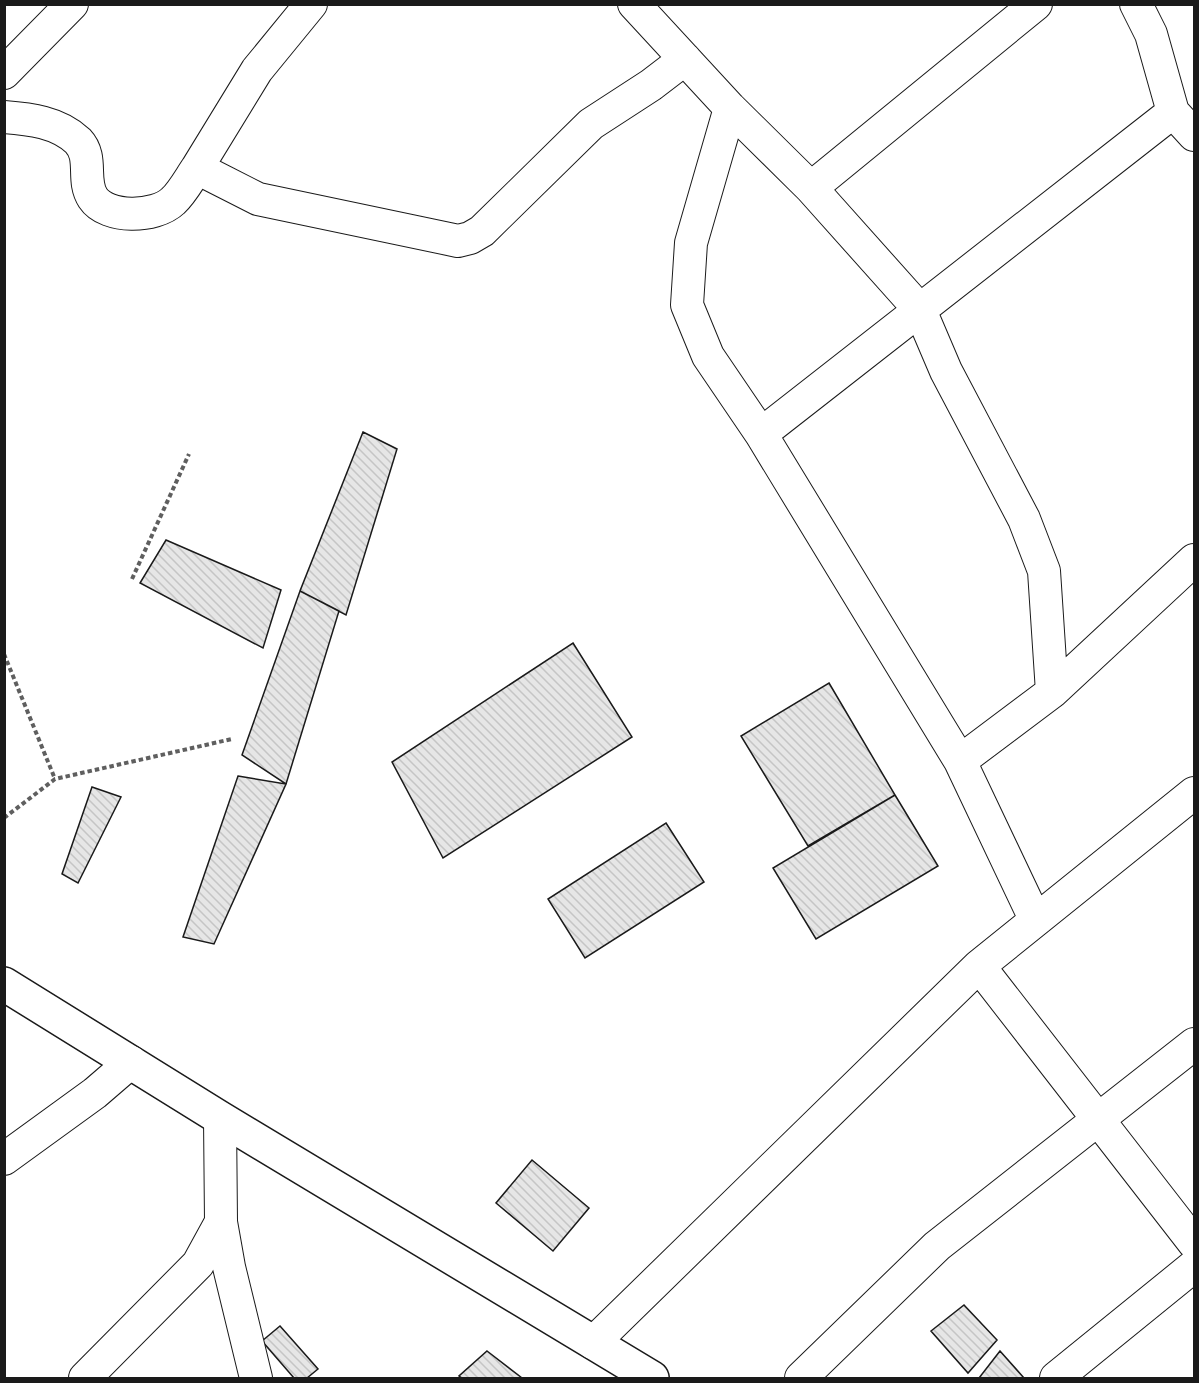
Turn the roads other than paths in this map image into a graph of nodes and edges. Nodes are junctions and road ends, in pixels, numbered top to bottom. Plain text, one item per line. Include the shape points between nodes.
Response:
1 (72, 4) edge
2 (311, 4) edge
3 (634, 4) edge
4 (1036, 4) edge
5 (1136, 4) edge
6 (685, 59) junction
7 (4, 73) edge
8 (730, 108) junction
9 (1173, 112) junction
10 (4, 117) edge
11 (1194, 135) edge
12 (197, 168) junction
13 (811, 188) junction
14 (920, 310) junction
15 (761, 434) junction
16 (1194, 560) edge
17 (1052, 692) junction
18 (960, 760) junction
19 (1194, 793) edge
20 (1035, 919) junction
21 (979, 966) junction
22 (4, 984) edge
23 (1194, 1044) edge
24 (131, 1062) junction
25 (1098, 1117) junction
26 (220, 1118) junction
27 (4, 1159) edge
28 (221, 1221) junction
29 (1194, 1243) edge
30 (1194, 1266) edge
31 (593, 1343) junction
32 (85, 1378) edge
33 (256, 1378) edge
34 (652, 1378) edge
35 (801, 1378) edge
36 (1056, 1378) edge

1 - 7 street
2 - 12 street via 257,70
3 - 6 street
4 - 13 street
5 - 9 street via 1151,34
6 - 8 street
6 - 12 street via 591,124 482,231 458,241 258,199
8 - 13 street
8 - 15 street via 691,243 687,305 708,356
9 - 11 street
9 - 14 street
10 - 12 street via 26,118 60,128 79,142 87,157 87,185 93,198 117,214 165,207
13 - 14 street
14 - 15 street
14 - 17 street via 946,370 1024,519 1044,571
15 - 18 street
16 - 17 street
17 - 18 street
18 - 20 street
19 - 20 street
20 - 21 street
21 - 25 street
21 - 31 street
22 - 24 main road
23 - 25 street
24 - 26 main road
24 - 27 street
25 - 29 street
25 - 35 street via 937,1246
26 - 28 street
26 - 31 main road
28 - 32 street via 198,1264
28 - 33 street
30 - 36 street
31 - 34 main road

